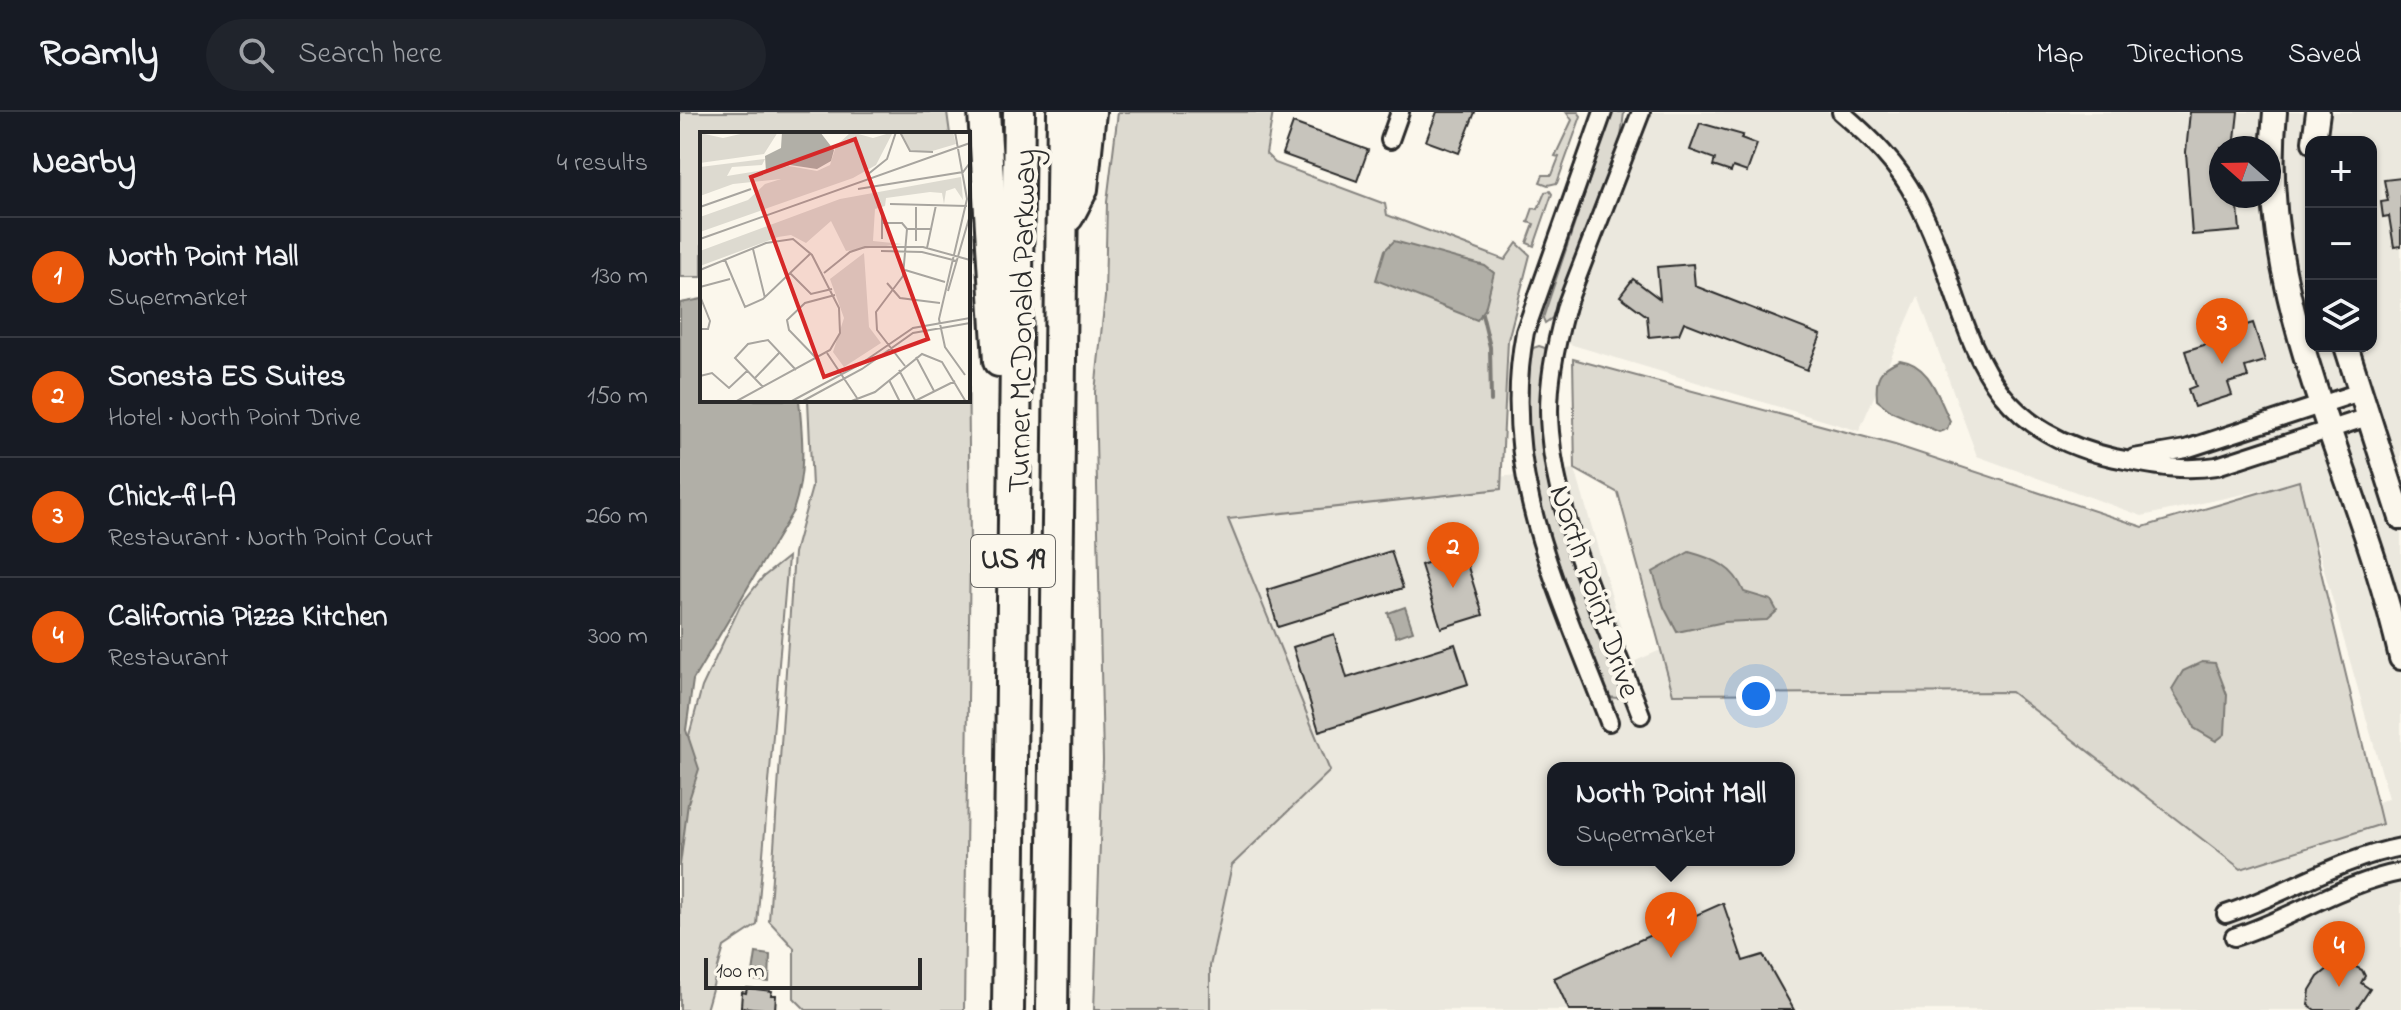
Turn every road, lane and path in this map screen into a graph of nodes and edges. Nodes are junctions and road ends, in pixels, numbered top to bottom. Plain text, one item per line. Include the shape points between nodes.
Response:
1 (984, 112) edge
2 (1019, 112) edge
3 (1063, 112) edge
4 (1090, 112) edge
5 (1400, 112) edge
6 (1603, 112) edge
7 (1641, 112) edge
8 (1841, 112) edge
9 (2275, 112) edge
10 (2318, 112) edge
11 (2315, 136) edge
12 (1390, 140) dead end
13 (1061, 229) junction
14 (2348, 352) edge
15 (2360, 392) junction
16 (2322, 406) junction
17 (2368, 417) junction
18 (2330, 430) junction
19 (2117, 458) junction
20 (1014, 464) junction
21 (2401, 518) edge
22 (2401, 658) edge
23 (1641, 715) dead end
24 (1609, 722) dead end
25 (2401, 847) edge
26 (2401, 872) edge
27 (2226, 914) dead end
28 (2234, 937) dead end
29 (1008, 1010) edge
30 (1052, 1010) edge

1 - 20 highway via 997,347
2 - 20 highway, Turner McDonald Parkway / US 19
3 - 13 highway, Turner McDonald Parkway / US 19
4 - 13 highway via 1082,189
5 - 12 street
6 - 24 street, North Point Drive via 1525,332 1517,432 1540,540
7 - 23 street, North Point Drive via 1562,321 1552,370 1550,430 1571,529
8 - 19 street via 1889,159 1915,197 1968,340 1996,387 2047,433 2091,453
9 - 16 street via 2271,196 2276,239 2287,295
10 - 11 street
13 - 30 highway, Turner McDonald Parkway / US 19
14 - 15 street
15 - 16 street
15 - 17 street
16 - 18 street
16 - 19 street via 2186,449
17 - 18 street
17 - 21 street
18 - 19 street via 2192,470
18 - 22 street
20 - 29 highway, Turner McDonald Parkway / US 19
25 - 27 street via 2351,859
26 - 28 street via 2360,882 2291,917

